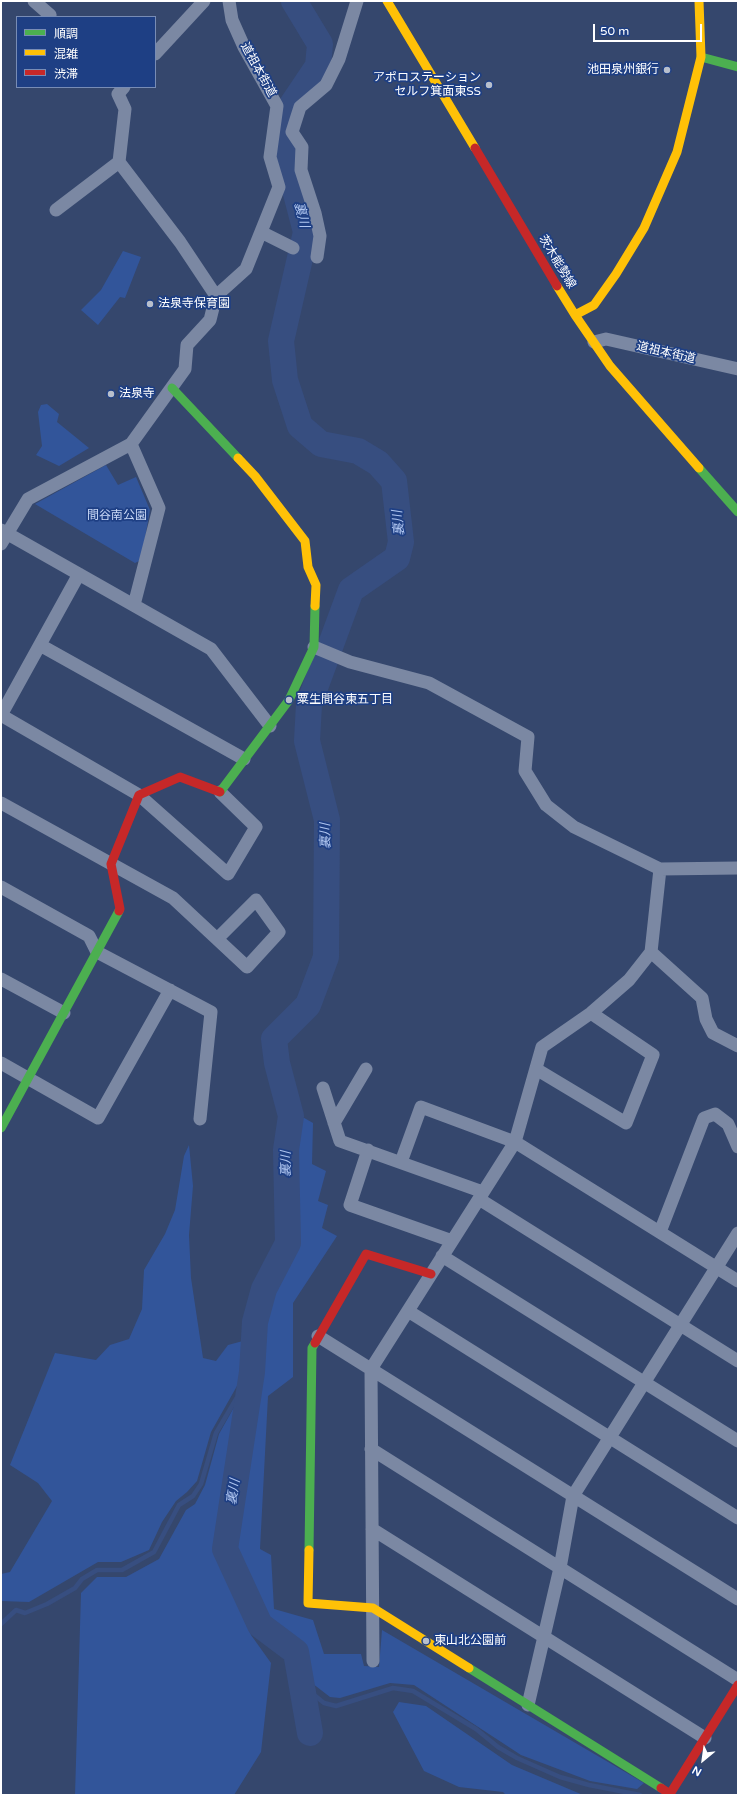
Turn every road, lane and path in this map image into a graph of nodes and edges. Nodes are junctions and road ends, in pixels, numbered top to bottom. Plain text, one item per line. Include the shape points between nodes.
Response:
1 (34, 1) edge
2 (204, 1) edge
3 (229, 1) edge
4 (357, 1) edge
5 (387, 1) edge
6 (699, 1) edge
7 (50, 16) edge
8 (156, 53) edge
9 (701, 57) junction
10 (738, 67) edge
11 (118, 89) edge
12 (292, 132) junction
13 (272, 134) junction
14 (119, 162) junction
15 (56, 210) dead end
16 (261, 232) junction
17 (293, 248) dead end
18 (317, 257) dead end
19 (216, 296) junction
20 (575, 315) junction
21 (594, 342) junction
22 (738, 369) edge
23 (172, 388) junction
24 (131, 444) junction
25 (738, 512) edge
26 (3, 536) edge
27 (79, 574) junction
28 (134, 606) junction
29 (40, 645) junction
30 (314, 647) junction
31 (1, 715) edge
32 (270, 726) junction
33 (244, 759) junction
34 (220, 792) junction
35 (138, 795) junction
36 (1, 803) edge
37 (111, 864) junction
38 (738, 868) edge
39 (660, 869) junction
40 (1, 887) edge
41 (217, 939) junction
42 (97, 952) junction
43 (651, 952) junction
44 (1, 979) edge
45 (170, 990) junction
46 (64, 1012) junction
47 (591, 1013) junction
48 (738, 1046) edge
49 (1, 1063) edge
50 (366, 1069) dead end
51 (536, 1069) junction
52 (28, 1078) junction
53 (323, 1088) dead end
54 (200, 1119) dead end
55 (334, 1123) junction
56 (1, 1128) edge
57 (515, 1142) junction
58 (738, 1147) edge
59 (368, 1150) junction
60 (401, 1162) junction
61 (481, 1196) junction
62 (660, 1232) junction
63 (738, 1233) edge
64 (452, 1241) junction
65 (442, 1256) junction
66 (716, 1267) junction
67 (431, 1274) junction
68 (738, 1281) edge
69 (408, 1311) junction
70 (680, 1325) junction
71 (318, 1336) junction
72 (738, 1361) edge
73 (371, 1369) junction
74 (644, 1382) junction
75 (610, 1438) junction
76 (738, 1441) edge
77 (371, 1449) junction
78 (573, 1496) junction
79 (738, 1518) edge
80 (372, 1529) junction
81 (560, 1568) junction
82 (738, 1599) edge
83 (373, 1608) junction
84 (544, 1637) junction
85 (373, 1662) dead end
86 (738, 1680) edge
87 (738, 1685) edge
88 (528, 1705) junction
89 (705, 1738) junction

1 - 7 street
2 - 8 street
3 - 13 street, 道祖本街道 via 232,20 244,47 277,106
4 - 12 street via 339,59 326,85 300,107
5 - 20 street, 茨木能勢線
6 - 9 street
9 - 10 street
9 - 20 street via 677,152 644,228 594,305
11 - 14 street via 124,109
12 - 13 street
12 - 18 street via 302,147 301,170 319,230
13 - 16 street, 道祖本街道 via 270,157 279,187
14 - 15 street
14 - 19 street via 180,242
16 - 17 street
16 - 19 street via 246,269
19 - 23 street via 210,320 187,345 185,368
20 - 21 street, 茨木能勢線
21 - 22 street, 道祖本街道 via 606,339
21 - 25 street, 茨木能勢線 via 610,366 659,424
23 - 24 street
23 - 30 street via 255,476 305,542 308,567 316,585
24 - 26 street via 28,498
24 - 28 street via 159,508
26 - 27 street
27 - 28 street
27 - 29 street
28 - 32 street via 211,649
29 - 31 street
29 - 33 street
30 - 32 street via 289,700
30 - 39 street via 350,662 429,683 528,737 525,771 546,805 574,828
31 - 35 street
32 - 33 street
33 - 34 street
34 - 35 street via 180,777
34 - 35 street via 256,827 228,874
35 - 37 street
36 - 37 street
37 - 41 street via 173,898
37 - 42 street via 120,909
38 - 39 street
39 - 43 street
40 - 42 street via 88,936
41 - 41 street via 247,967 280,932 256,900
42 - 45 street
42 - 46 street
43 - 47 street via 629,980
43 - 48 street via 702,998 706,1019 713,1033
44 - 46 street
45 - 52 street via 98,1118
45 - 54 street via 210,1012
46 - 52 street
47 - 51 street via 542,1047
47 - 51 street via 653,1055 626,1123
49 - 52 street
50 - 55 street
51 - 57 street
52 - 56 street
53 - 55 street
55 - 59 street via 340,1141
57 - 60 street via 421,1106
57 - 61 street
57 - 62 street
58 - 62 street via 728,1124 715,1114 704,1118
59 - 60 street
59 - 64 street via 350,1205
60 - 61 street
61 - 64 street
61 - 70 street
62 - 66 street
63 - 66 street
64 - 65 street
65 - 67 street
65 - 74 street
66 - 68 street
66 - 70 street
67 - 69 street
67 - 71 street via 366,1254
69 - 73 street
69 - 75 street
70 - 72 street
70 - 74 street
71 - 73 street
71 - 83 street via 312,1348 308,1604
73 - 77 street
73 - 78 street
74 - 75 street
74 - 76 street
75 - 78 street
75 - 79 street
77 - 80 street
77 - 81 street
78 - 81 street
78 - 82 street
80 - 83 street
80 - 84 street
81 - 84 street
81 - 86 street
83 - 85 street
83 - 88 street
84 - 88 street
84 - 89 street
87 - 89 street
88 - 89 street via 670,1794

